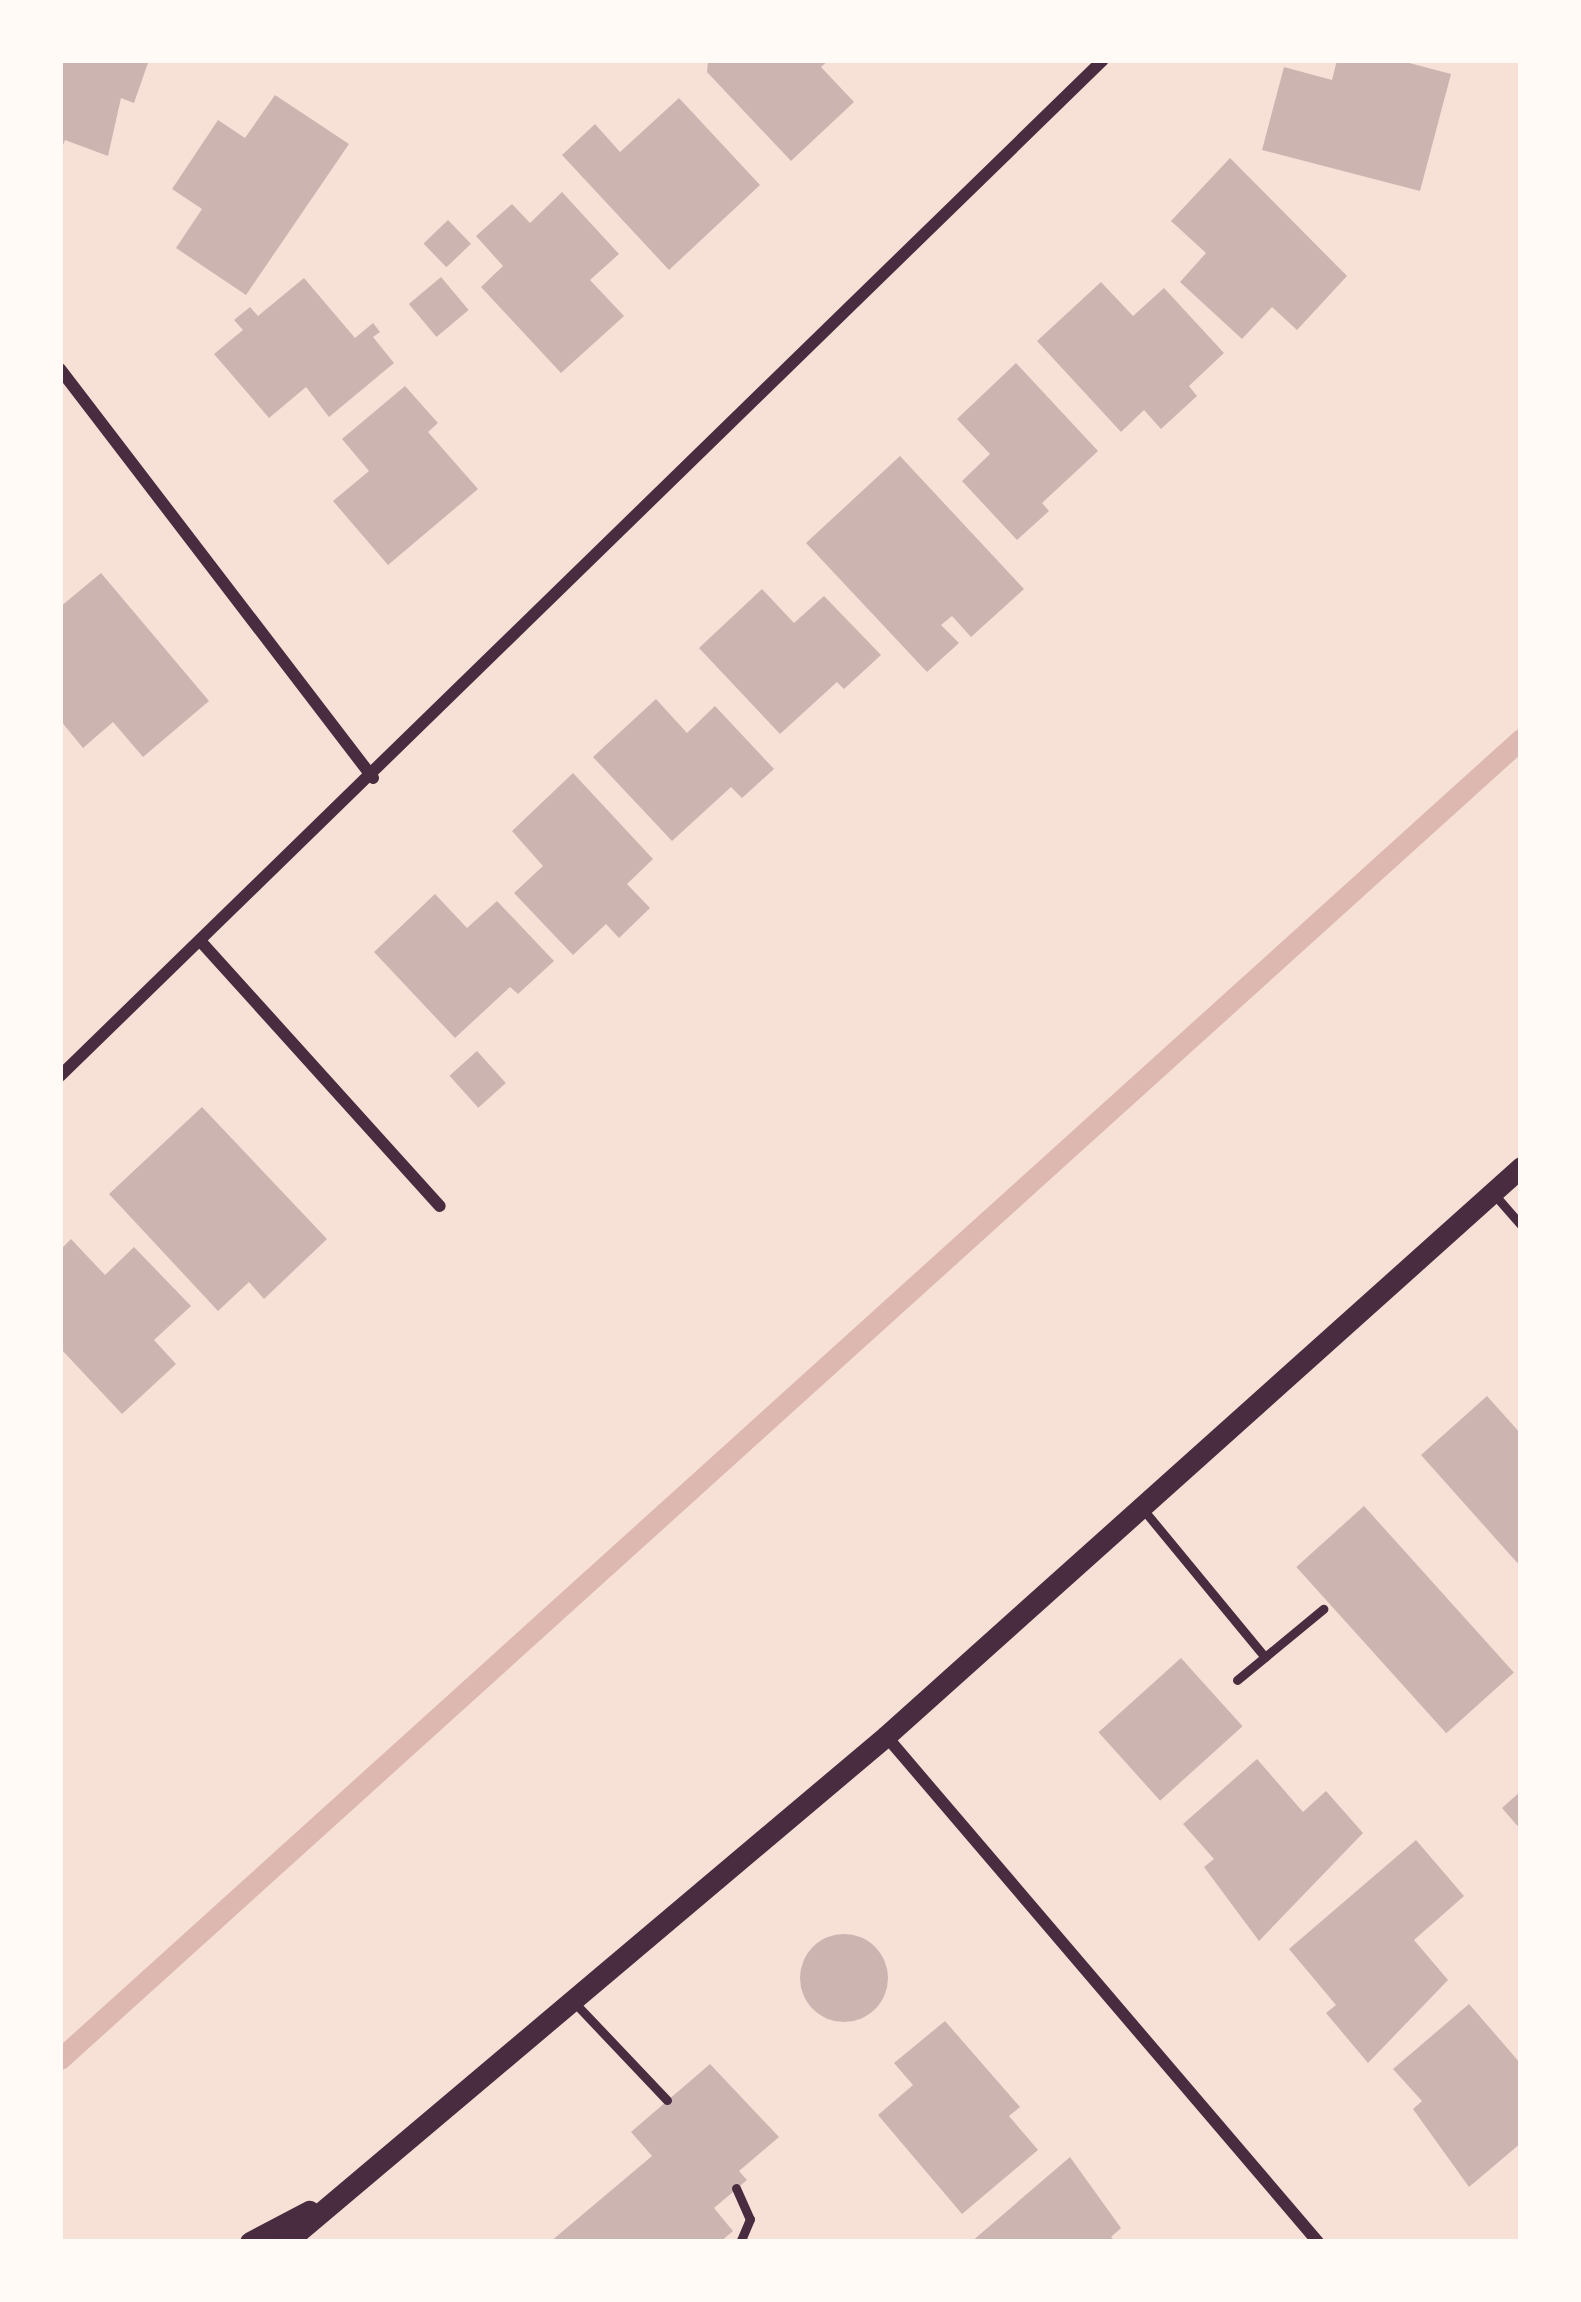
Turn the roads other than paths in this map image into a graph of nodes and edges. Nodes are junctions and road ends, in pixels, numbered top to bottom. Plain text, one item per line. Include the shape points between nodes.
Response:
1 (1103, 60) edge
2 (60, 369) edge
3 (373, 778) junction
4 (203, 944) junction
5 (60, 1076) edge
6 (1521, 1166) edge
7 (1492, 1192) junction
8 (440, 1206) dead end
9 (1521, 1225) edge
10 (1141, 1507) junction
11 (1323, 1609) dead end
12 (1265, 1657) junction
13 (1237, 1680) dead end
14 (886, 1736) junction
15 (572, 2000) junction
16 (668, 2100) dead end
17 (736, 2188) dead end
18 (341, 2193) junction
19 (1317, 2241) edge
20 (250, 2242) edge
21 (286, 2242) edge
22 (740, 2242) edge

1 - 3 street
2 - 3 street
3 - 4 street
4 - 5 street
4 - 8 street
6 - 7 street
7 - 9 lane
7 - 10 street
10 - 12 lane
10 - 14 street
11 - 12 lane
12 - 13 lane
14 - 15 street
14 - 19 street
15 - 16 lane
15 - 18 street
17 - 22 lane via 750,2219
18 - 20 street
18 - 21 street

